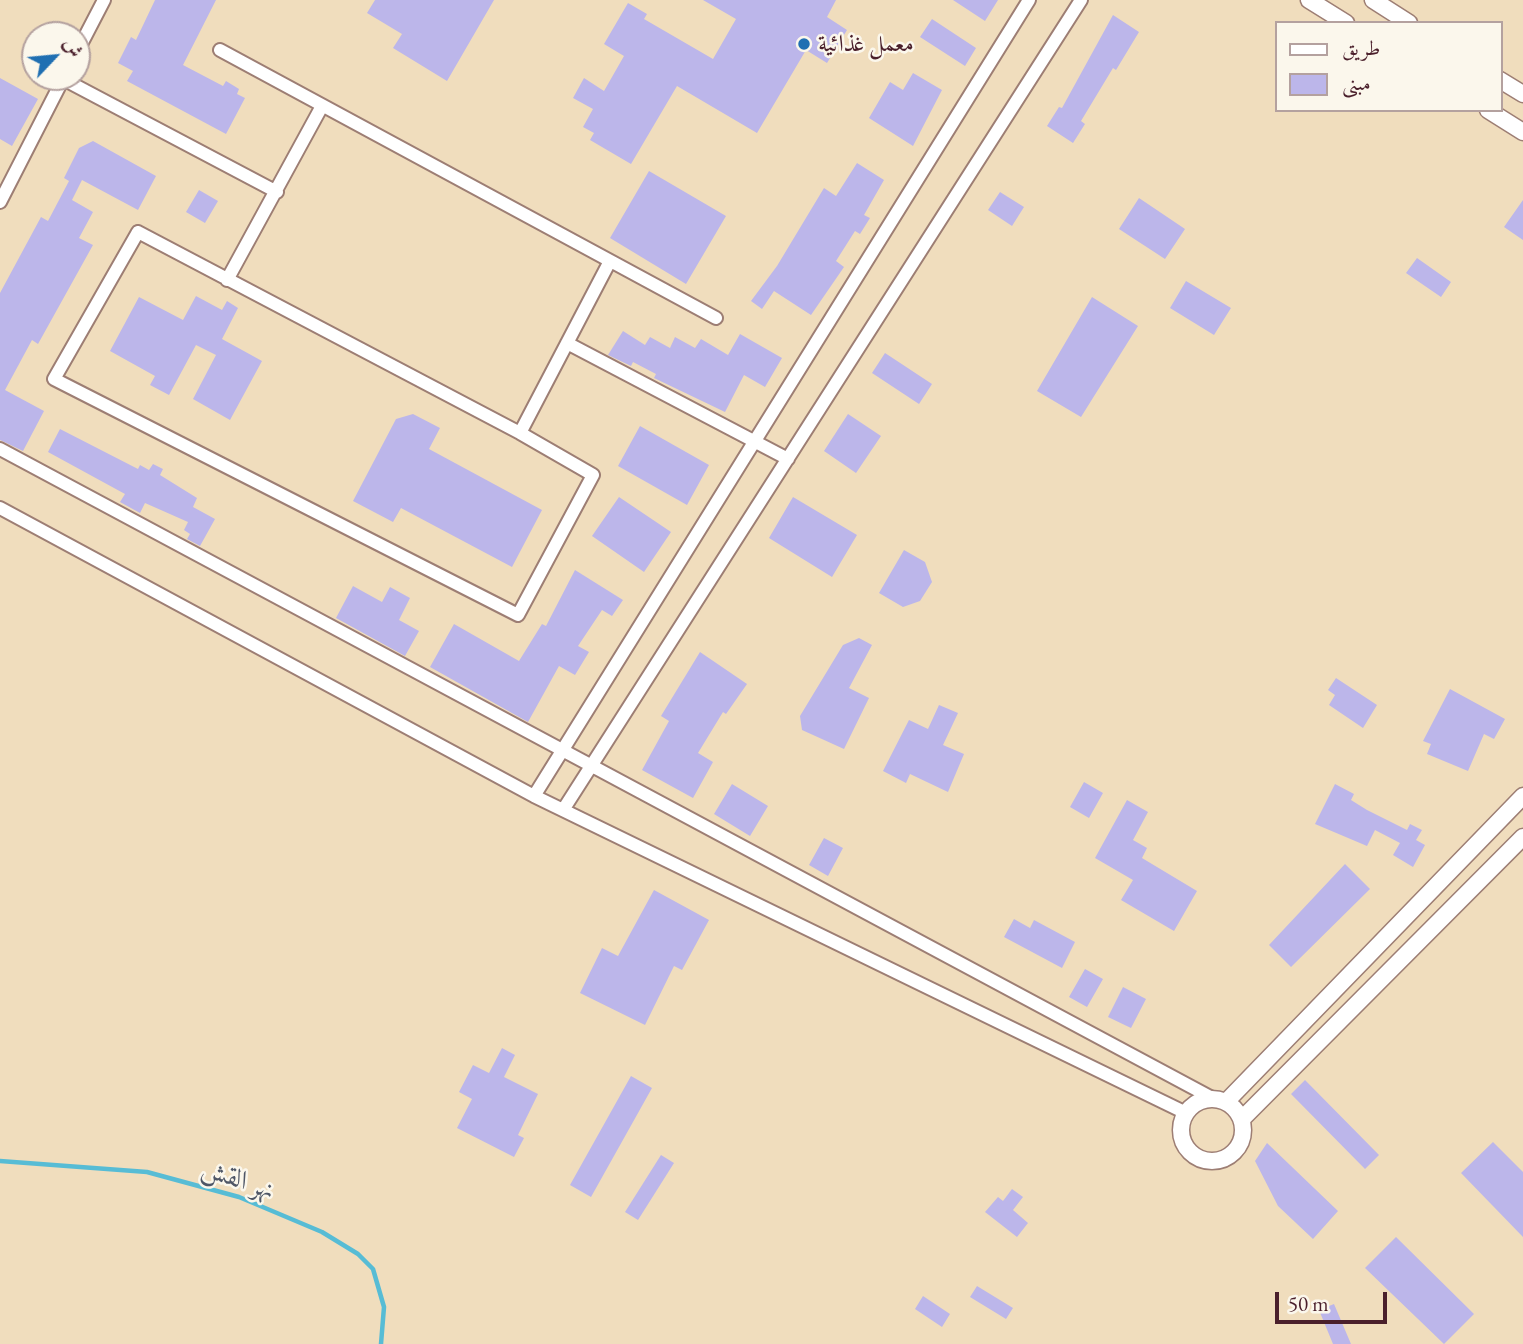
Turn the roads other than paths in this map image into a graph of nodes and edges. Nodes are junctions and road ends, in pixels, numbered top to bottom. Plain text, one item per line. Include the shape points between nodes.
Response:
1 (104, 0) edge
2 (1029, 0) edge
3 (1081, 0) edge
4 (1310, 0) edge
5 (1373, 0) edge
6 (1343, 21) edge
7 (1406, 21) edge
8 (91, 25) edge
9 (220, 50) dead end
10 (1502, 81) edge
11 (57, 91) edge
12 (88, 91) edge
13 (1523, 94) edge
14 (322, 106) junction
15 (1491, 112) edge
16 (1523, 132) edge
17 (277, 192) junction
18 (0, 202) edge
19 (610, 261) junction
20 (227, 280) junction
21 (716, 318) dead end
22 (567, 343) junction
23 (520, 433) junction
24 (754, 441) junction
25 (0, 449) edge
26 (788, 459) junction
27 (0, 508) edge
28 (562, 750) junction
29 (592, 766) junction
30 (534, 796) junction
31 (1523, 796) edge
32 (563, 810) junction
33 (1523, 837) edge
34 (1220, 1100) junction
35 (1186, 1113) junction
36 (1242, 1119) junction

1 - 8 street
2 - 24 street
3 - 26 street
4 - 6 street
5 - 7 street
9 - 14 street
10 - 13 street
11 - 18 street
12 - 17 street
14 - 17 street
14 - 19 street
15 - 16 street
17 - 20 street
19 - 21 street
19 - 22 street
20 - 23 street
20 - 23 street via 138,232 54,379 518,615 593,475
22 - 23 street
22 - 24 street
24 - 26 street
24 - 28 street
25 - 28 street
26 - 29 street
27 - 30 street
28 - 29 street
28 - 30 street
29 - 32 street
29 - 34 street
30 - 32 street
31 - 34 street
32 - 35 street
33 - 36 street
34 - 35 street via 1193,1105
34 - 36 street
35 - 36 street via 1181,1123 1183,1143 1205,1161 1216,1162 1235,1152 1242,1141

